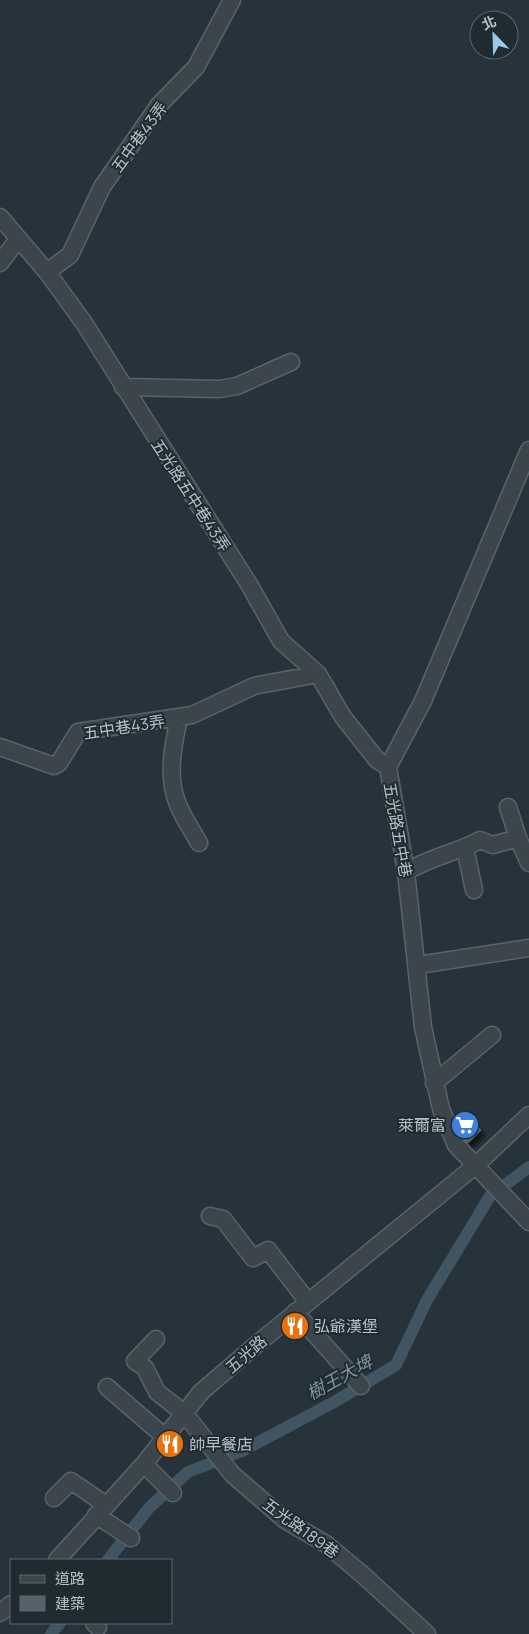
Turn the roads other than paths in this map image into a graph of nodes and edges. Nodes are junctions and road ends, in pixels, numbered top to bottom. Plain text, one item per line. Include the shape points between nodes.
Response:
1 (232, 0) edge
2 (0, 217) edge
3 (18, 239) junction
4 (0, 263) edge
5 (46, 272) junction
6 (291, 362) dead end
7 (123, 387) junction
8 (529, 450) edge
9 (318, 674) junction
10 (179, 718) junction
11 (0, 747) edge
12 (388, 767) junction
13 (508, 807) dead end
14 (518, 838) junction
15 (199, 843) dead end
16 (465, 848) junction
17 (529, 863) edge
18 (406, 872) junction
19 (474, 890) dead end
20 (529, 948) edge
21 (418, 965) junction
22 (492, 1035) dead end
23 (434, 1083) junction
24 (529, 1115) edge
25 (475, 1166) junction
26 (210, 1216) dead end
27 (529, 1222) edge
28 (308, 1302) junction
29 (295, 1312) junction
30 (156, 1339) dead end
31 (361, 1386) dead end
32 (107, 1387) dead end
33 (185, 1414) junction
34 (166, 1438) junction
35 (144, 1464) junction
36 (173, 1493) dead end
37 (54, 1498) dead end
38 (101, 1510) junction
39 (131, 1538) dead end
40 (58, 1559) edge
41 (10, 1605) edge
42 (0, 1613) edge
43 (427, 1634) edge

1 - 5 street, 五中巷43弄 via 196,67 160,105 102,187 70,255
2 - 3 street, 五光路五中巷43弄
3 - 4 street
3 - 5 street, 五光路五中巷43弄
5 - 7 street, 五光路五中巷43弄 via 84,323
6 - 7 street via 237,386 220,389
7 - 9 street, 五光路五中巷43弄 via 250,586 281,641
8 - 12 street, 五光路五中巷 via 423,701
9 - 10 street, 五中巷43弄 via 254,686
9 - 12 street, 五光路五中巷43弄 via 343,717 377,760
10 - 11 street, 五中巷43弄 via 78,732 54,766
10 - 15 street, 五中巷43弄 via 174,741 173,787 177,803
12 - 18 street, 五光路五中巷
13 - 14 street
14 - 16 street via 493,844 480,840
14 - 17 street
16 - 18 street via 424,861
16 - 19 street
18 - 21 street, 五光路五中巷
20 - 21 street
21 - 23 street, 五光路五中巷 via 423,1027
22 - 23 street
23 - 25 street, 五光路五中巷 via 456,1145
24 - 25 street, 五光路
25 - 27 street, 五光路五中巷
25 - 28 street, 五光路
26 - 28 street via 223,1219 253,1258 268,1250
28 - 29 street, 五光路
29 - 31 street
29 - 33 street, 五光路 via 201,1392
30 - 33 street, 五光路189巷 via 135,1361 145,1368 157,1392
32 - 34 street
33 - 34 street, 五光路
33 - 43 street, 五光路189巷 via 232,1474 285,1520 326,1544
34 - 35 street, 五光路
35 - 36 street
35 - 38 street, 五光路
37 - 38 street via 72,1481
38 - 39 street
38 - 40 street, 五光路
41 - 42 street

